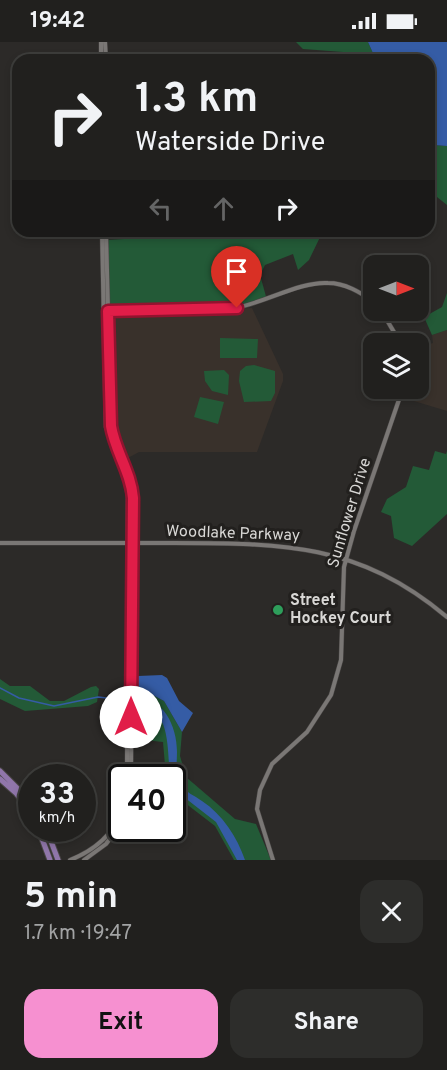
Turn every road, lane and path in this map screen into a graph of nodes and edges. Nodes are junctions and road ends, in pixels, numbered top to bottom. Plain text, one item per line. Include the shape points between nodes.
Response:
1 (105, 237) edge
2 (106, 237) edge
3 (105, 268) junction
4 (363, 294) edge
5 (106, 311) junction
6 (399, 399) edge
7 (0, 543) edge
8 (130, 543) junction
9 (347, 559) junction
10 (447, 617) edge
11 (127, 764) edge
12 (131, 764) edge
13 (0, 771) edge
14 (0, 780) edge
15 (18, 788) edge
16 (18, 796) edge
17 (108, 833) edge
18 (108, 841) edge
19 (43, 842) edge
20 (51, 842) edge
21 (50, 860) edge
22 (58, 860) edge
23 (70, 860) edge
24 (84, 860) edge
25 (273, 860) edge

1 - 3 street
2 - 3 street
3 - 5 street
4 - 5 street via 328,282 233,308
5 - 8 street via 111,426 132,490
6 - 9 street, Sunflower Drive
7 - 8 street, Woodlake Parkway
8 - 9 street, Woodlake Parkway via 274,544
8 - 11 street
8 - 12 street
9 - 10 street, Woodlake Parkway via 393,580
9 - 25 street, Sunflower Drive via 342,578 341,660 331,695 308,732 272,764 260,790 257,809
13 - 15 main road
14 - 16 main road
17 - 23 street via 96,846
18 - 24 street
19 - 21 main road
20 - 22 main road

